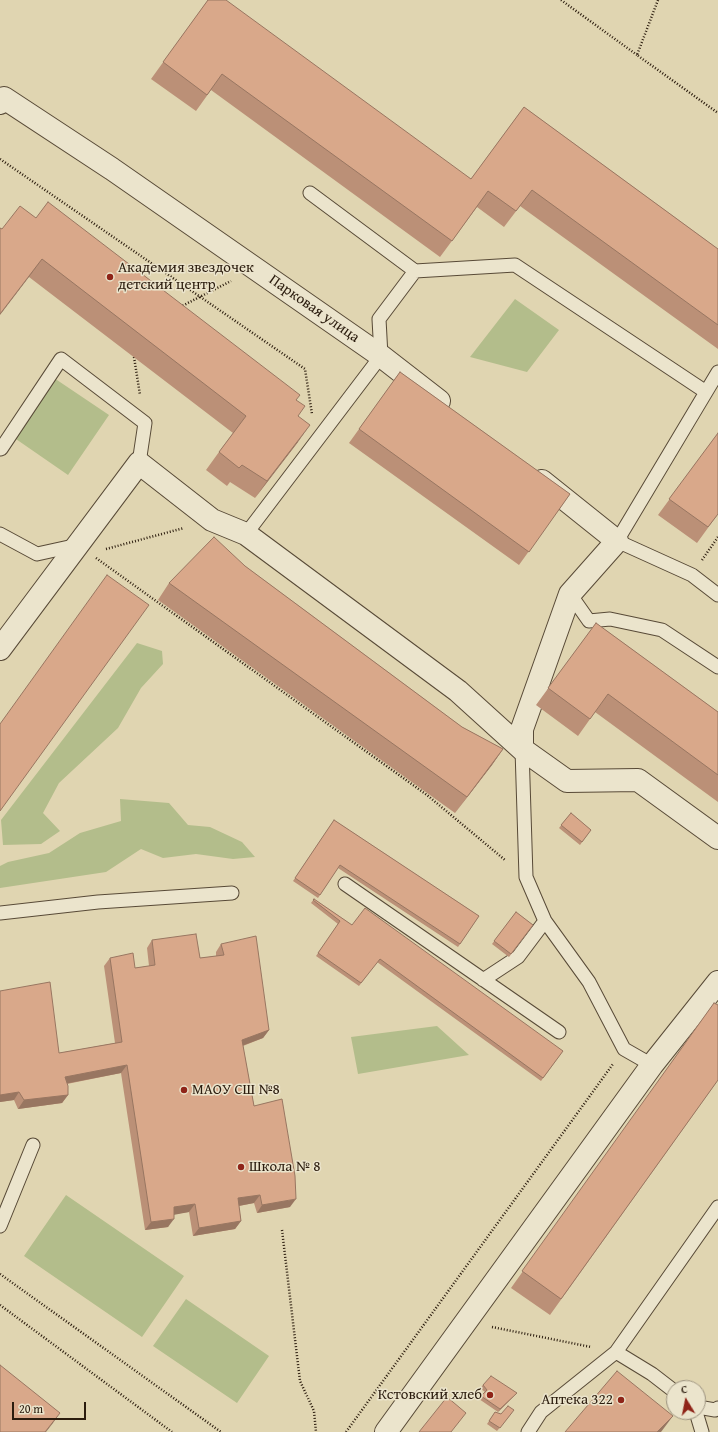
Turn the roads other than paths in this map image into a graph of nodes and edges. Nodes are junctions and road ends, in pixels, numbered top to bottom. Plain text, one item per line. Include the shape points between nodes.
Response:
1 (0, 103) edge
2 (310, 193) dead end
3 (415, 271) junction
4 (381, 356) junction
5 (718, 372) edge
6 (706, 392) junction
7 (456, 414) edge
8 (0, 449) edge
9 (139, 464) junction
10 (524, 468) edge
11 (0, 534) edge
12 (246, 534) junction
13 (618, 541) junction
14 (83, 549) junction
15 (570, 594) junction
16 (718, 595) edge
17 (0, 649) edge
18 (718, 667) edge
19 (522, 749) junction
20 (718, 838) edge
21 (345, 884) dead end
22 (232, 893) dead end
23 (0, 913) edge
24 (544, 921) junction
25 (483, 980) junction
26 (718, 982) edge
27 (558, 1032) dead end
28 (652, 1065) junction
29 (33, 1145) dead end
30 (718, 1206) edge
31 (0, 1226) edge
32 (616, 1352) junction
33 (666, 1385) edge
34 (706, 1408) edge
35 (718, 1408) edge
36 (698, 1420) edge
37 (386, 1432) edge
38 (528, 1432) edge
39 (702, 1432) edge

1 - 4 street, Парковая улица via 4,98 112,169
2 - 3 lane
3 - 4 lane via 379,318
3 - 6 lane via 515,265
4 - 7 street, Парковая улица
4 - 12 lane
5 - 6 lane
6 - 13 lane
8 - 9 lane via 61,359 145,423
9 - 12 street via 212,520
9 - 14 street
10 - 13 street
11 - 14 lane via 37,554
12 - 19 street via 458,691
13 - 15 street
13 - 16 lane via 692,575
14 - 17 street
15 - 18 lane via 590,621 610,619 662,630
15 - 19 street via 522,728
19 - 20 street via 567,781 638,780
19 - 24 lane via 526,877
21 - 25 lane
22 - 23 lane via 98,902
24 - 25 lane via 518,957
24 - 28 lane via 589,982 624,1049
25 - 27 lane
26 - 28 street
28 - 37 street
29 - 31 lane
30 - 32 lane
32 - 33 lane
32 - 38 lane via 541,1412
34 - 35 lane
36 - 39 lane

